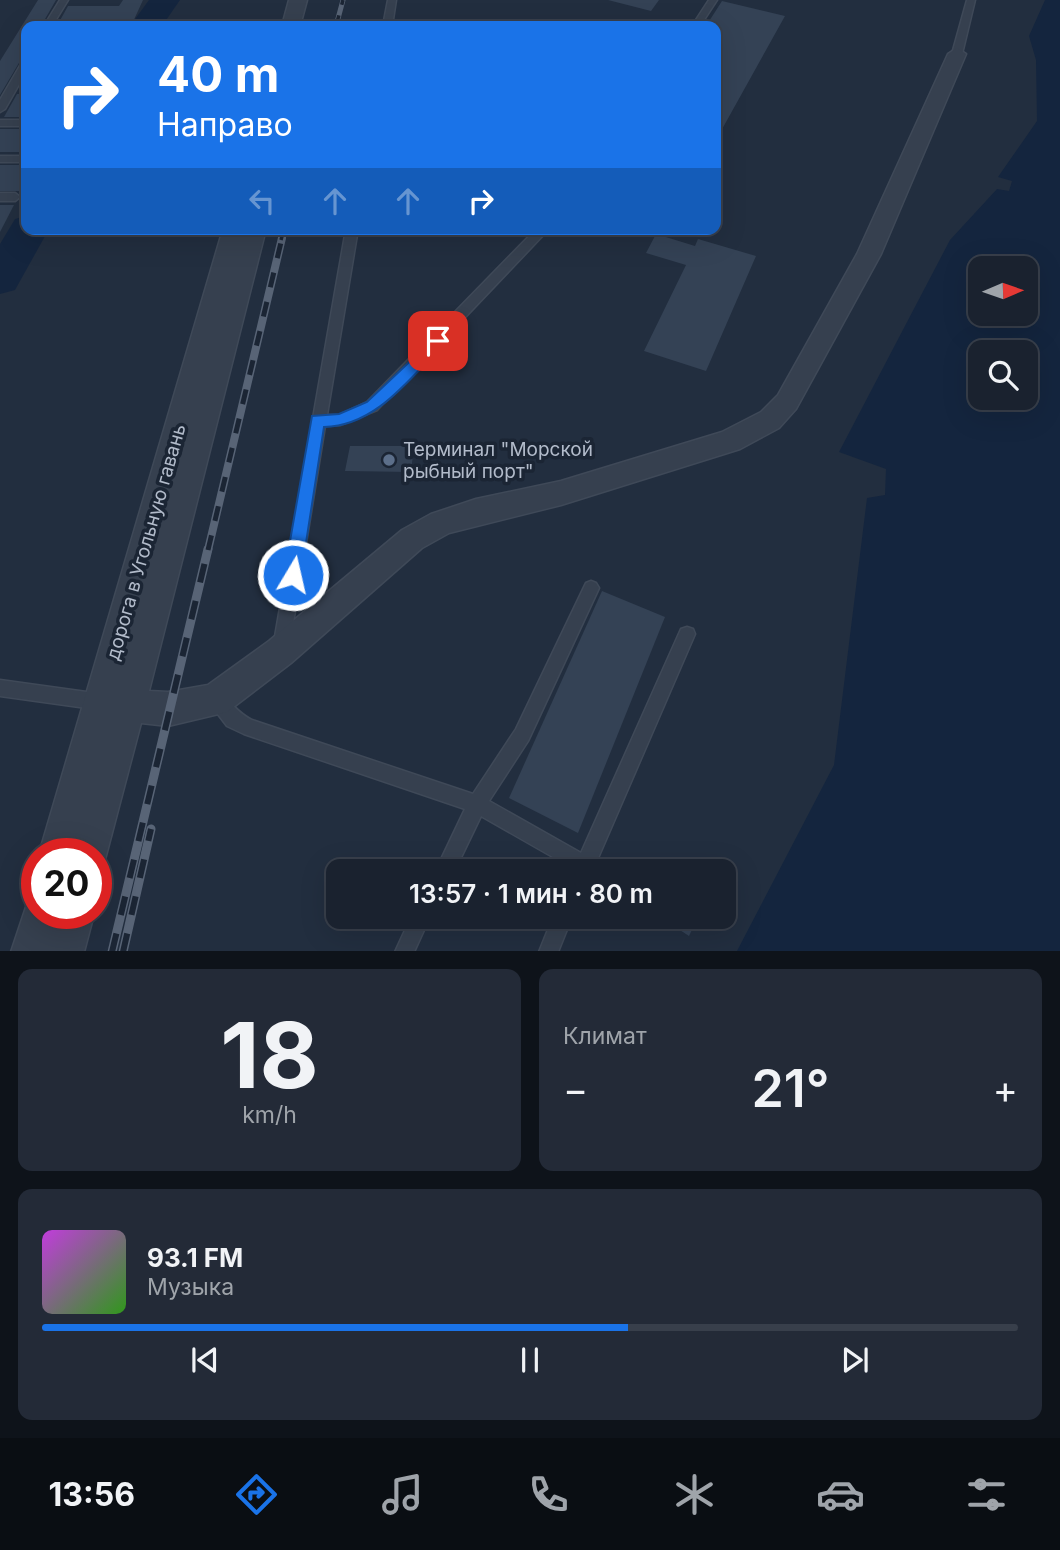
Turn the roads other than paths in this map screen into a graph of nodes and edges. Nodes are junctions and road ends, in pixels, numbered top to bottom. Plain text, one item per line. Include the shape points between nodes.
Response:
1 (64, 0) edge
2 (298, 0) edge
3 (315, 0) edge
4 (392, 0) edge
5 (713, 0) edge
6 (971, 0) edge
7 (51, 21) edge
8 (292, 21) edge
9 (309, 21) edge
10 (389, 21) edge
11 (698, 21) edge
12 (957, 54) joint
13 (21, 73) edge
14 (12, 88) junction
15 (21, 88) edge
16 (0, 108) edge
17 (0, 123) edge
18 (21, 123) edge
19 (0, 159) edge
20 (21, 159) edge
21 (0, 197) edge
22 (15, 197) dead end
23 (232, 235) edge
24 (253, 235) edge
25 (351, 235) edge
26 (537, 235) edge
27 (317, 421) junction
28 (591, 589) dead end
29 (687, 634) dead end
30 (280, 652) junction
31 (0, 688) edge
32 (215, 700) junction
33 (115, 705) junction
34 (477, 804) junction
35 (63, 838) edge
36 (93, 838) edge
37 (450, 859) edge
38 (569, 859) edge
39 (588, 859) edge
40 (37, 929) edge
41 (71, 929) edge
42 (415, 929) edge
43 (558, 929) edge
44 (30, 951) edge
45 (65, 951) edge
46 (404, 951) edge
47 (548, 951) edge

1 - 7 lane
2 - 8 street
3 - 9 street
4 - 10 lane
5 - 11 lane
6 - 12 lane
12 - 30 street via 869,254 787,402 770,420 730,441 561,493 441,523 412,539
13 - 14 lane
14 - 15 lane
14 - 16 lane
17 - 18 lane
19 - 20 lane
21 - 22 lane
23 - 33 street, дорога в Угольную гавань
24 - 33 street, дорога в Угольную гавань
25 - 27 lane
26 - 27 lane via 372,406 340,420
27 - 30 lane
28 - 34 lane via 522,735
29 - 39 lane
30 - 32 street
31 - 33 lane
32 - 33 street via 168,709
32 - 34 lane via 233,720 250,728
33 - 35 street, дорога в Угольную гавань
33 - 36 street, дорога в Угольную гавань
34 - 37 lane
34 - 38 lane
40 - 44 street
41 - 45 street
42 - 46 lane
43 - 47 lane

